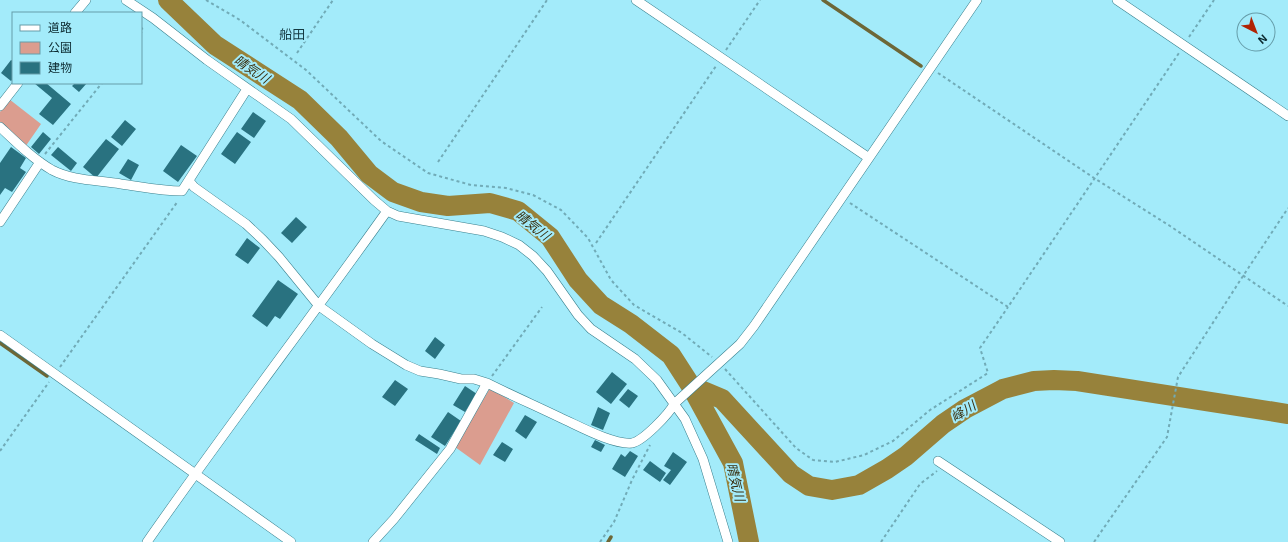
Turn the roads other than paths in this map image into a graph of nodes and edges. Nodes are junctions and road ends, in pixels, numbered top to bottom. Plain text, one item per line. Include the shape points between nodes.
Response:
1 (86, 0) edge
2 (126, 0) edge
3 (636, 0) edge
4 (977, 0) edge
5 (1117, 0) edge
6 (76, 12) edge
7 (17, 84) edge
8 (247, 89) junction
9 (0, 106) edge
10 (1288, 116) edge
11 (0, 127) edge
12 (869, 158) junction
13 (40, 162) junction
14 (189, 181) junction
15 (387, 211) junction
16 (0, 222) edge
17 (319, 306) junction
18 (0, 335) edge
19 (487, 383) junction
20 (677, 402) junction
21 (941, 463) road end
22 (195, 473) junction
23 (147, 542) edge
24 (291, 542) edge
25 (373, 542) edge
26 (728, 542) edge
27 (1060, 542) edge

1 - 6 street
2 - 8 street
3 - 12 street
4 - 12 street
5 - 10 street
7 - 9 street
8 - 14 street
8 - 15 street via 291,119
11 - 13 street
12 - 20 street via 740,344
13 - 14 street via 54,171 72,177 162,191 182,191
13 - 16 street
14 - 17 street via 246,224 279,257
15 - 17 street
15 - 20 street via 421,221 484,231 519,245 547,271 591,329 635,359
17 - 19 street via 349,328 420,372
17 - 22 street
18 - 22 street
19 - 20 street via 594,433 623,443 635,443 671,411
19 - 25 street via 450,449
20 - 26 street via 703,459
21 - 27 street
22 - 23 street
22 - 24 street

